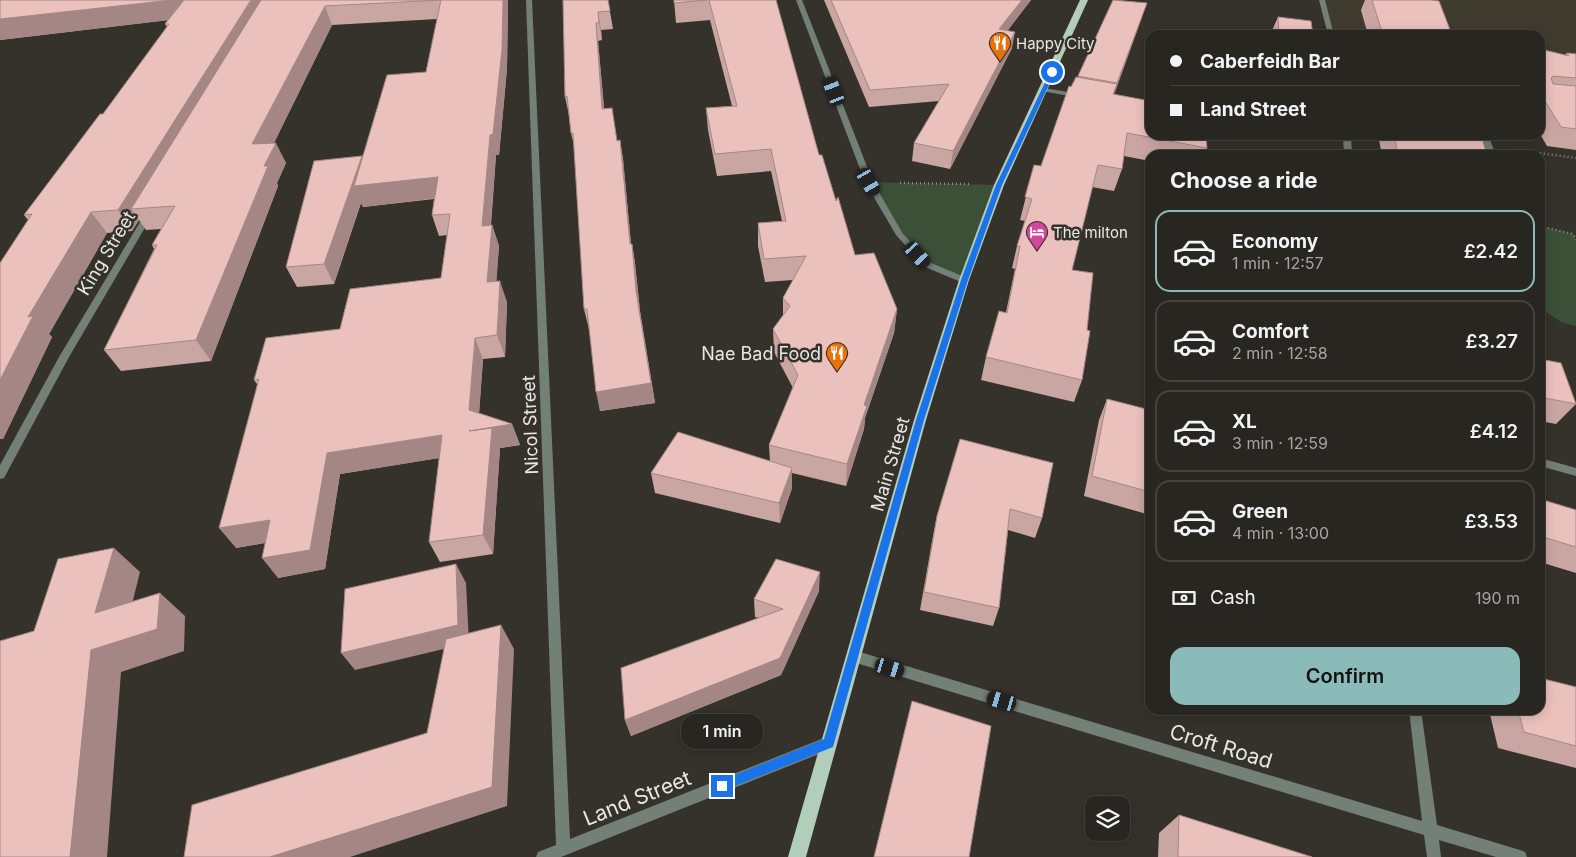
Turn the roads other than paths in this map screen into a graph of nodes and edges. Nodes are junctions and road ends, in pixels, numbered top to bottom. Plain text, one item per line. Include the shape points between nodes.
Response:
1 (529, 0) edge
2 (799, 0) edge
3 (1084, 0) edge
4 (1322, 0) edge
5 (1330, 30) edge
6 (1044, 90) junction
7 (1092, 98) edge
8 (154, 204) edge
9 (964, 280) junction
10 (1545, 463) edge
11 (1576, 472) edge
12 (0, 475) edge
13 (853, 656) junction
14 (1416, 715) edge
15 (829, 743) junction
16 (1430, 830) junction
17 (563, 849) junction
18 (543, 857) edge
19 (797, 857) edge
20 (1434, 857) edge
21 (1520, 857) edge

1 - 17 street, Nicol Street
2 - 9 street via 869,182 900,235 928,265
3 - 6 main road, Main Street
4 - 5 street
6 - 7 street
6 - 9 main road, Main Street via 999,185
8 - 12 street, King Street via 64,357
9 - 13 main road, Main Street via 920,420
10 - 11 street
13 - 15 main road, Main Street
13 - 16 street, Croft Road
14 - 16 street
15 - 17 street, Land Street
15 - 19 main road, Main Street
16 - 20 street
16 - 21 street, Croft Road
17 - 18 street, Land Street

